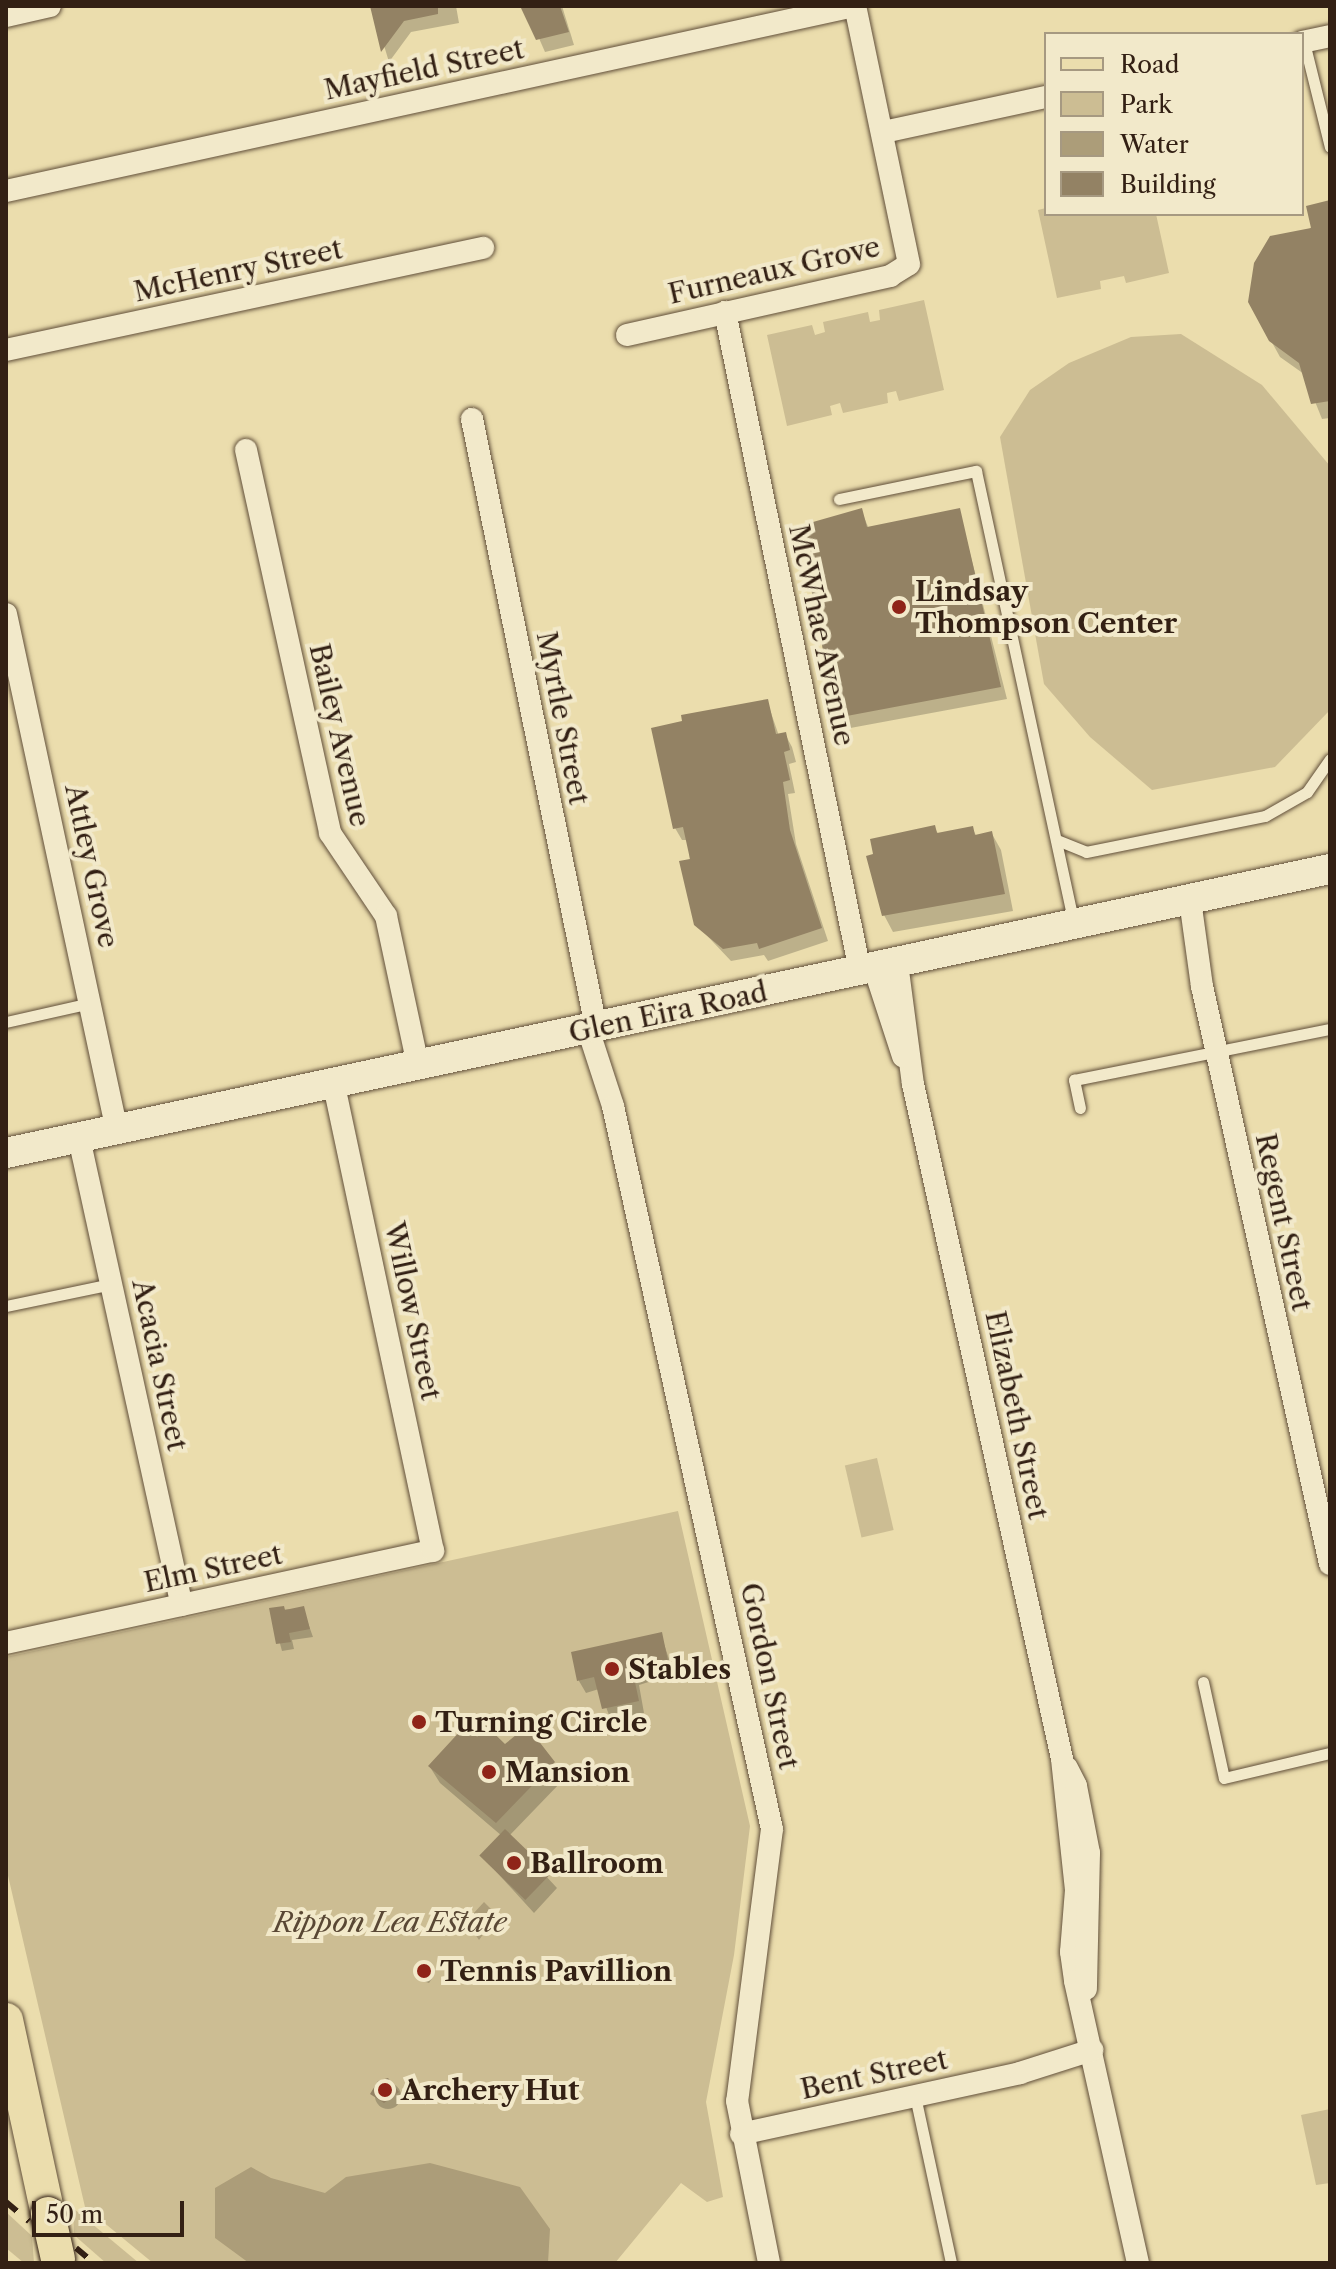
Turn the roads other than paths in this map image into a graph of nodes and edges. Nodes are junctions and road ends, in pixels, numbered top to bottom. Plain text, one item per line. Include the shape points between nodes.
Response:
1 (50, 6) edge
2 (855, 6) edge
3 (6, 16) edge
4 (1330, 36) edge
5 (1304, 42) edge
6 (1304, 46) edge
7 (1044, 97) edge
8 (884, 132) junction
9 (1330, 147) edge
10 (6, 191) edge
11 (483, 248) dead end
12 (725, 312) junction
13 (627, 335) dead end
14 (6, 350) edge
15 (472, 419) dead end
16 (246, 450) dead end
17 (839, 499) dead end
18 (6, 614) edge
19 (1330, 759) edge
20 (1057, 840) junction
21 (1330, 869) edge
22 (1183, 901) junction
23 (1074, 925) junction
24 (877, 967) junction
25 (91, 1003) junction
26 (6, 1022) edge
27 (596, 1027) junction
28 (1330, 1029) edge
29 (1216, 1051) junction
30 (418, 1065) junction
31 (334, 1084) junction
32 (1080, 1108) dead end
33 (117, 1131) junction
34 (79, 1138) junction
35 (6, 1153) edge
36 (111, 1284) junction
37 (6, 1306) edge
38 (433, 1551) joint
39 (1330, 1564) edge
40 (182, 1605) junction
41 (6, 1643) edge
42 (1203, 1682) dead end
43 (1330, 1753) edge
44 (6, 2020) edge
45 (1093, 2057) junction
46 (915, 2096) junction
47 (741, 2134) junction
48 (59, 2261) edge
49 (769, 2263) edge
50 (951, 2263) edge
51 (1138, 2263) edge

1 - 3 street
2 - 8 street, Furneaux Grove
2 - 10 street, Mayfield Street
4 - 5 street
6 - 9 lane
7 - 8 street
8 - 12 street, Furneaux Grove via 910,254 906,268
11 - 14 street, McHenry Street
12 - 13 street, Furneaux Grove
12 - 24 street, McWhae Avenue
15 - 27 street, Myrtle Street
16 - 30 street, Bailey Avenue via 330,833 344,860 383,908
17 - 20 lane via 976,471
18 - 25 street, Attley Grove
19 - 20 lane via 1307,792 1265,816 1086,852
20 - 23 lane
21 - 22 main road, Glen Eira Road
22 - 23 main road, Glen Eira Road
22 - 29 street, Regent Street
23 - 24 main road, Glen Eira Road
24 - 27 main road, Glen Eira Road
24 - 45 street, Elizabeth Street via 913,1084 1062,1759 1076,1890 1071,1952
25 - 26 lane
25 - 33 street, Attley Grove
27 - 30 main road, Glen Eira Road
27 - 47 street, Gordon Street via 772,1829 737,2101
28 - 29 lane
29 - 32 lane via 1074,1080
29 - 39 street, Regent Street
30 - 31 main road, Glen Eira Road
31 - 33 main road, Glen Eira Road
31 - 38 street, Willow Street
33 - 34 main road, Glen Eira Road
34 - 35 main road, Glen Eira Road
34 - 36 street, Acacia Street
36 - 37 lane
36 - 40 street, Acacia Street
38 - 40 street, Elm Street
40 - 41 street, Elm Street
42 - 43 lane via 1224,1778
44 - 48 main road, bridge
45 - 46 street, Bent Street
45 - 51 street, Elizabeth Street
46 - 47 street, Bent Street
46 - 50 lane
47 - 49 street, Gordon Street

